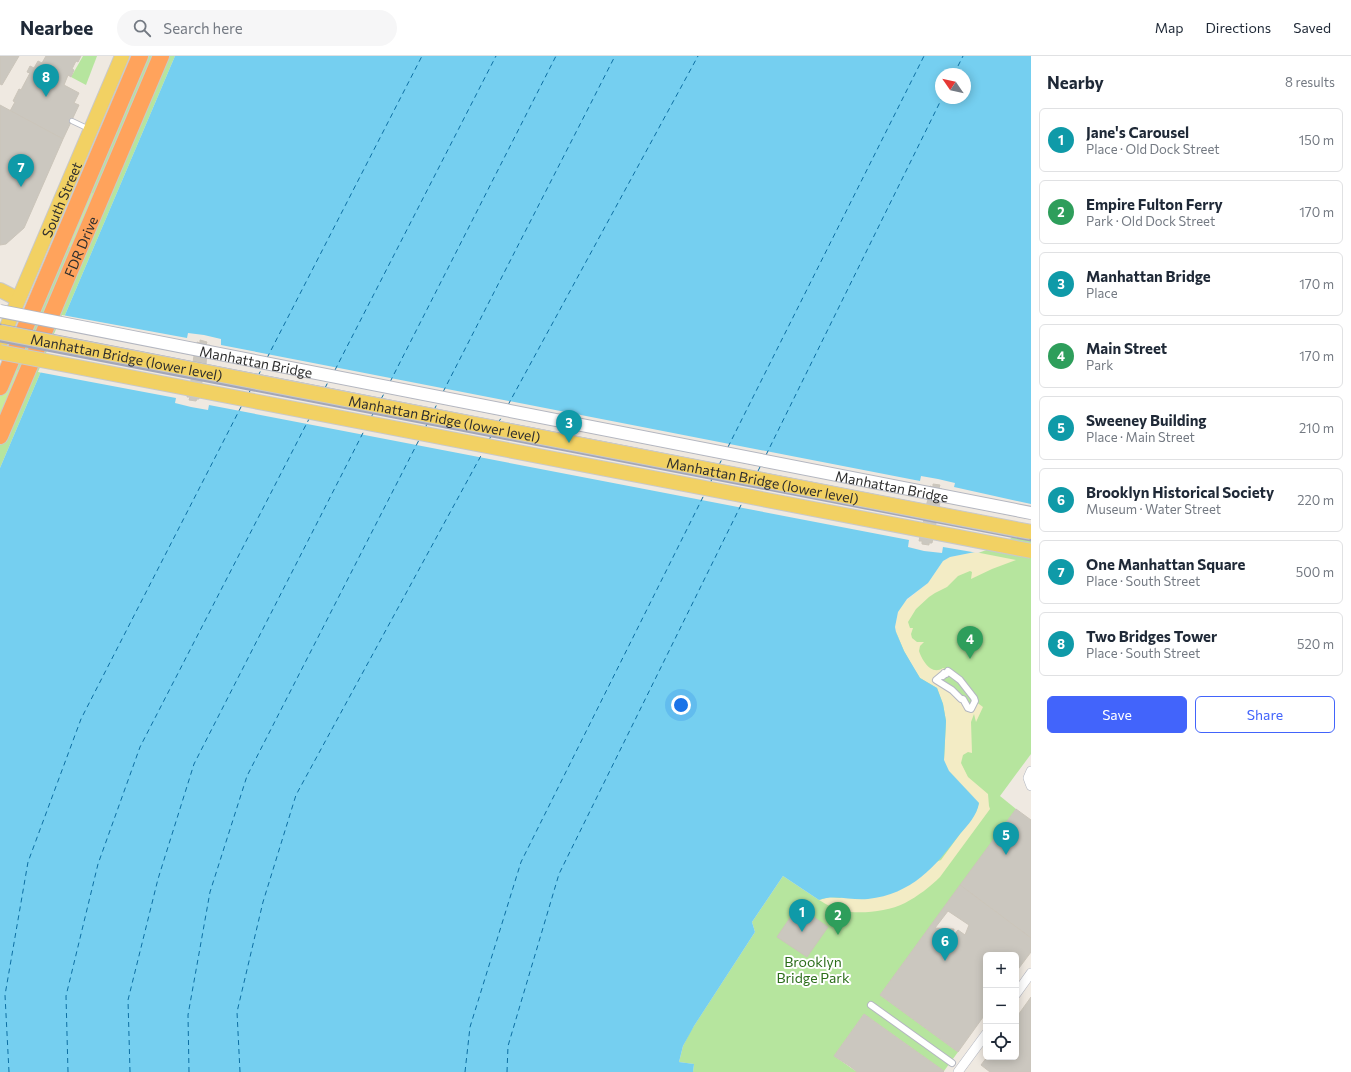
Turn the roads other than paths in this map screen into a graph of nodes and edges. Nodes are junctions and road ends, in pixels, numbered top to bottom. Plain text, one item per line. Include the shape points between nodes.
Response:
1 (122, 56) edge
2 (140, 56) edge
3 (161, 56) edge
4 (72, 121) dead end
5 (91, 130) junction
6 (0, 290) edge
7 (18, 299) junction
8 (0, 311) edge
9 (2, 327) edge
10 (0, 344) edge
11 (0, 352) edge
12 (0, 387) edge
13 (0, 436) edge
14 (1031, 513) edge
15 (1031, 532) edge
16 (1031, 552) edge
17 (936, 680) joint
18 (1031, 771) edge
19 (1030, 784) edge
20 (1031, 974) edge
21 (1019, 990) edge
22 (871, 1005) dead end
23 (983, 1038) edge
24 (952, 1063) dead end
25 (961, 1071) edge

1 - 5 main road, South Street
2 - 12 highway, FDR Drive, bridge
3 - 13 highway, FDR Drive, bridge
4 - 5 lane
5 - 7 main road, South Street
6 - 7 main road
7 - 9 main road, South Street
8 - 14 main road, Manhattan Bridge, bridge
9 - 10 main road, South Street
9 - 15 main road, Manhattan Bridge (lower level), bridge
11 - 16 main road, bridge
17 - 17 street via 963,699 968,708 973,707 974,698 955,676 948,671
18 - 19 street via 1028,778
20 - 21 street
22 - 24 street
23 - 25 street

